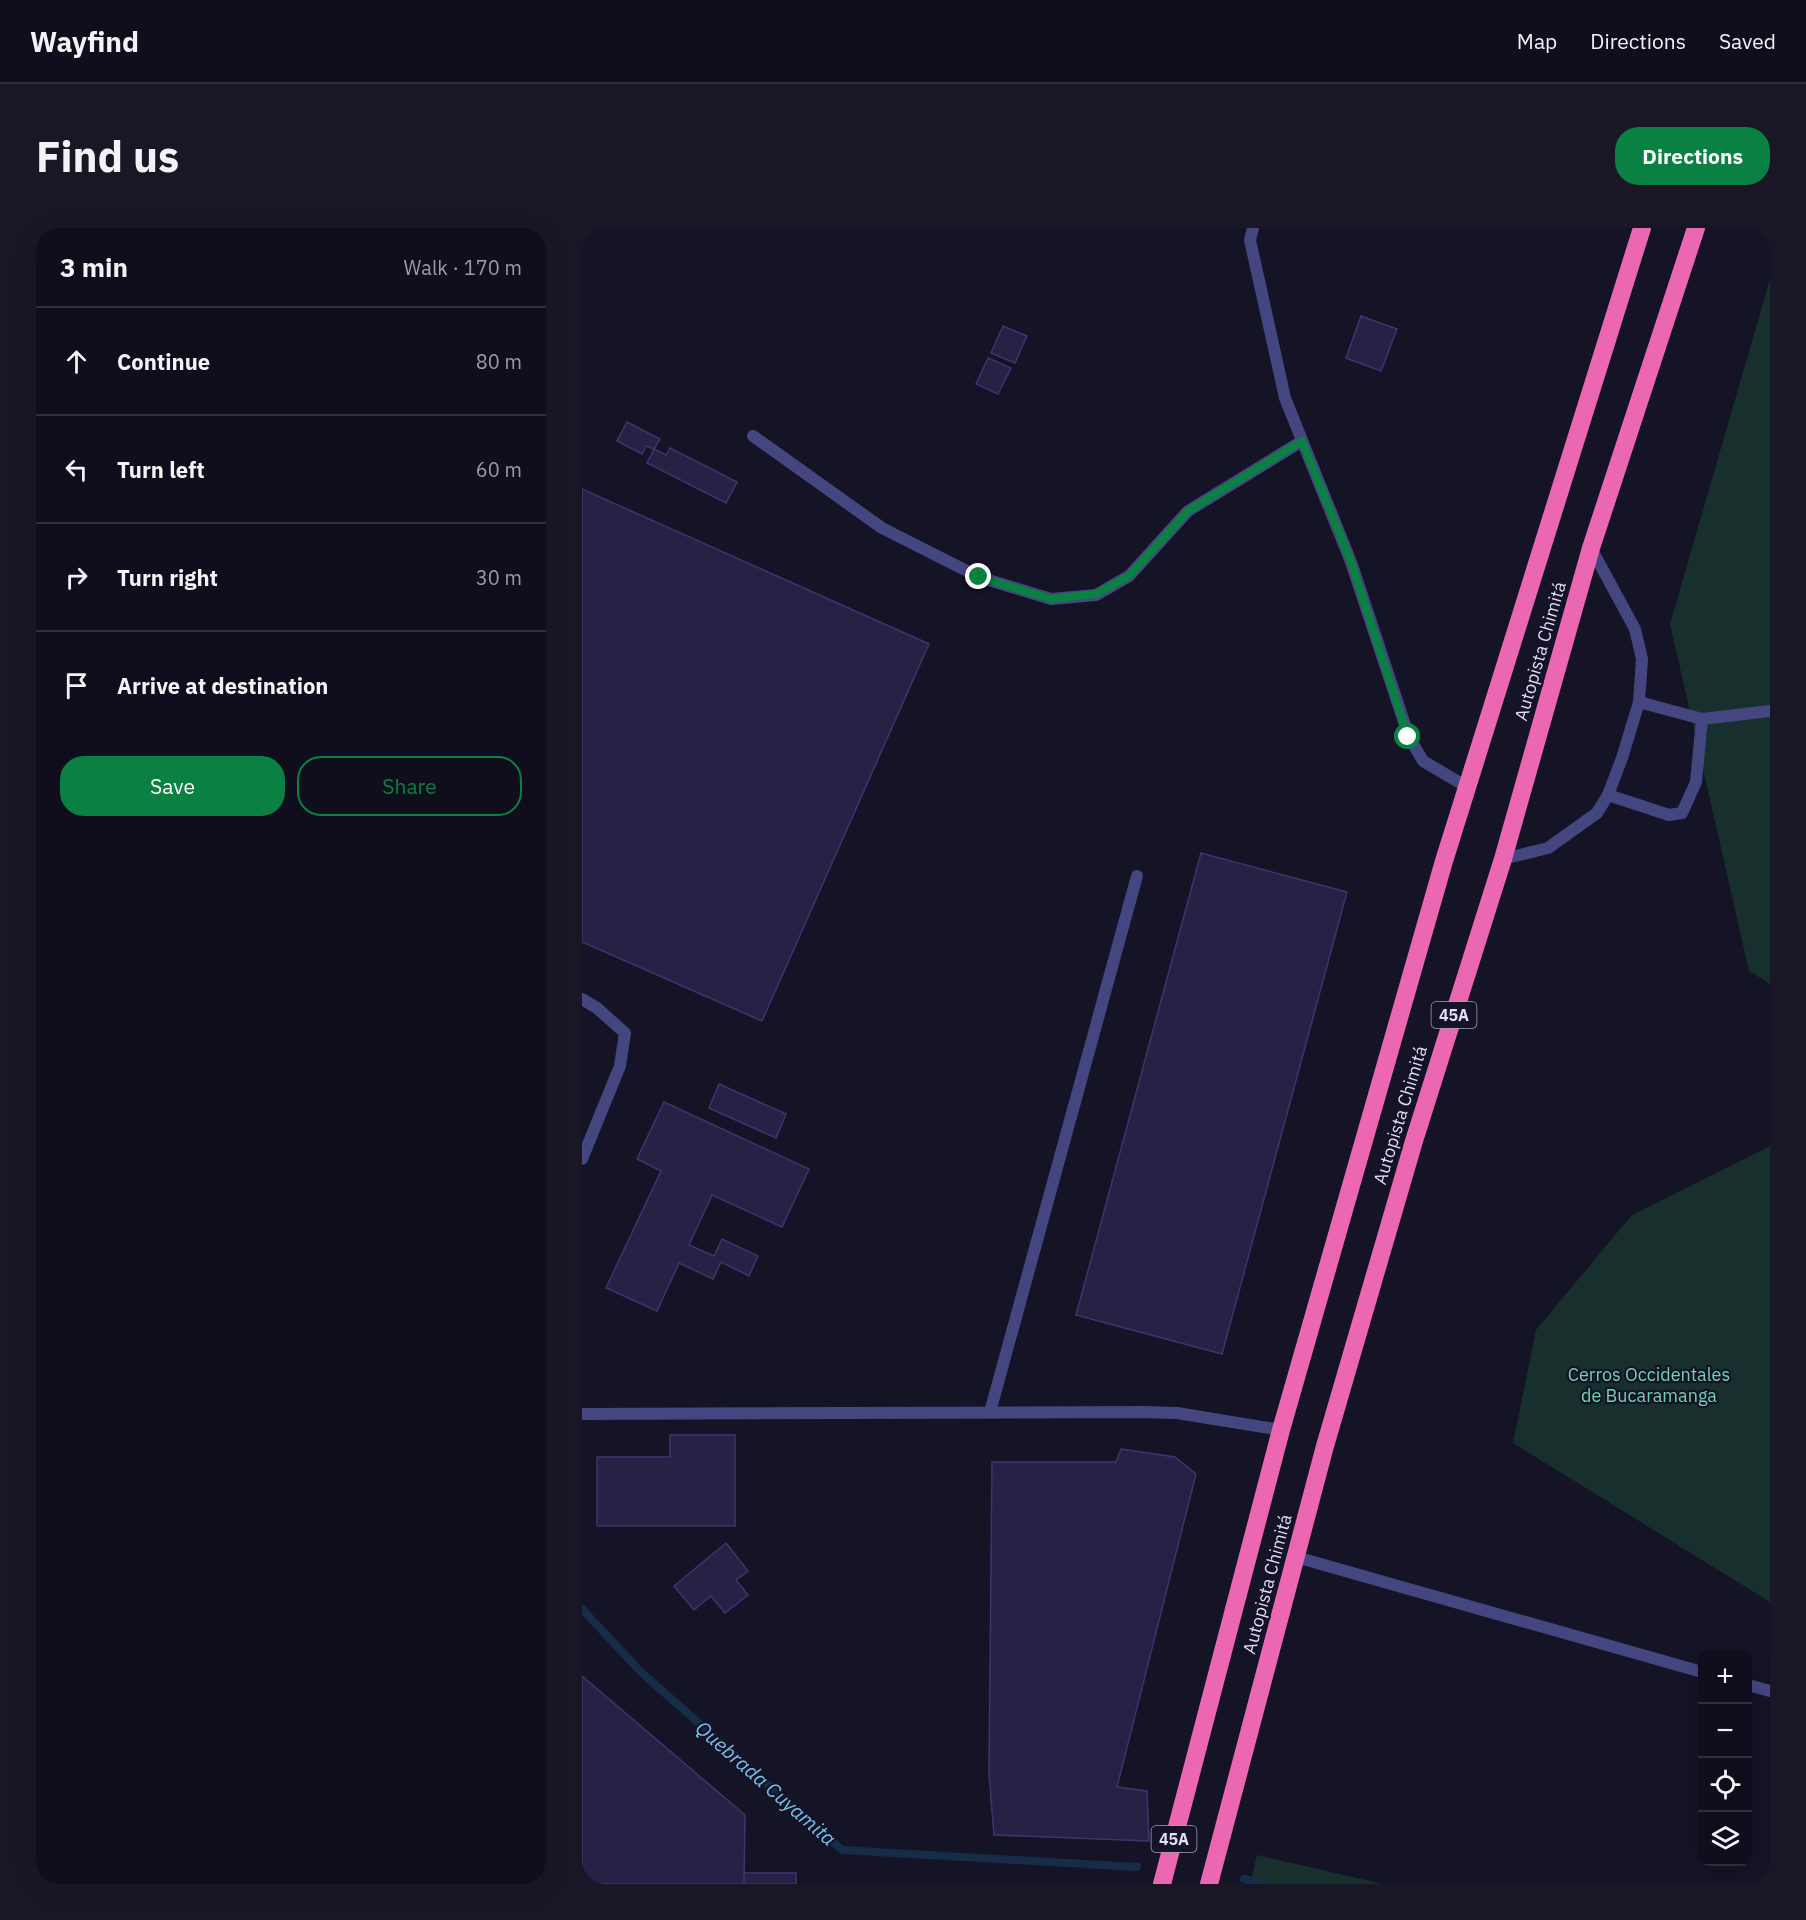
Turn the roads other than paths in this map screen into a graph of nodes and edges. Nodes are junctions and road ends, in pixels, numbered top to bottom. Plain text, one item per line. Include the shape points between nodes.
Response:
1 (1253, 228) edge
2 (1642, 228) edge
3 (1696, 228) edge
4 (753, 436) dead end
5 (1302, 441) junction
6 (1590, 548) junction
7 (1639, 702) junction
8 (1770, 711) edge
9 (1702, 719) junction
10 (1467, 787) junction
11 (1608, 795) junction
12 (1503, 859) junction
13 (1137, 876) dead end
14 (582, 999) edge
15 (582, 1159) edge
16 (990, 1412) junction
17 (582, 1414) edge
18 (1281, 1430) junction
19 (1296, 1557) junction
20 (1698, 1671) edge
21 (1752, 1686) edge
22 (1770, 1691) edge
23 (1162, 1884) edge
24 (1209, 1884) edge

1 - 5 lane via 1250,240 1284,398
2 - 10 highway, Autopista Chimitá / 45A
3 - 6 highway, Autopista Chimitá / 45A
4 - 5 lane via 882,528 979,577 1051,599 1096,594 1129,576 1188,511
5 - 10 lane via 1351,562 1408,737 1423,762
6 - 7 lane via 1635,629 1642,659
6 - 12 highway, Autopista Chimitá / 45A
7 - 9 lane
7 - 11 lane
8 - 9 lane
9 - 11 lane via 1696,782 1682,813 1669,815
10 - 18 highway, Autopista Chimitá / 45A
11 - 12 lane via 1597,813 1548,848
12 - 19 highway, Autopista Chimitá / 45A via 1414,1142
13 - 16 lane
14 - 15 lane via 625,1033 620,1066
16 - 17 lane
16 - 18 lane via 1177,1413
18 - 23 highway, Autopista Chimitá / 45A
19 - 20 lane
19 - 24 highway, Autopista Chimitá / 45A
21 - 22 lane

